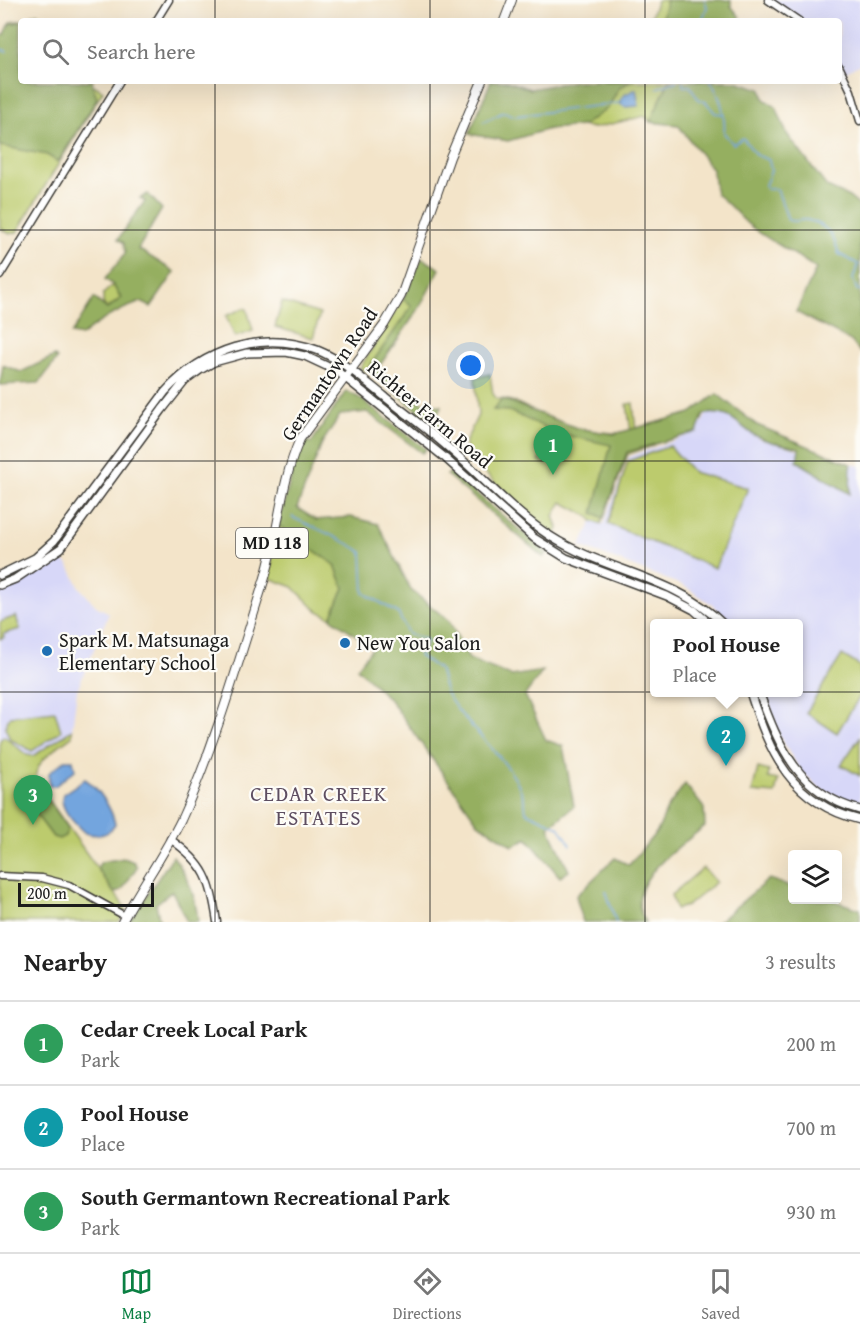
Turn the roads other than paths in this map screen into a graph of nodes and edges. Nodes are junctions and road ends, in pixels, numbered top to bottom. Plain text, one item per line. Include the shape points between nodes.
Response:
1 (169, 0) edge
2 (512, 0) edge
3 (768, 0) edge
4 (158, 18) edge
5 (505, 18) edge
6 (795, 18) edge
7 (842, 72) edge
8 (118, 84) edge
9 (481, 84) edge
10 (860, 121) edge
11 (0, 276) edge
12 (350, 369) junction
13 (344, 378) junction
14 (0, 575) edge
15 (0, 585) edge
16 (704, 619) edge
17 (717, 619) edge
18 (752, 697) edge
19 (761, 697) edge
20 (860, 810) edge
21 (860, 820) edge
22 (170, 839) junction
23 (0, 876) edge
24 (123, 919) edge
25 (217, 922) edge

1 - 4 street
2 - 5 main road
3 - 6 street
7 - 10 street
8 - 11 street
9 - 12 main road, Germantown Road / MD 118 via 450,157 401,296
12 - 13 main road, Germantown Road / MD 118
12 - 14 main road, Richter Farm Road via 316,350 293,344 250,344 204,358 165,392 54,542 35,558
12 - 17 main road, Richter Farm Road via 451,449 534,526 597,559 688,595
13 - 15 main road, Richter Farm Road via 305,356 286,352 247,353 200,370 185,381 61,548
13 - 16 main road, Richter Farm Road via 444,457 534,538 566,558 667,596
13 - 22 main road, Germantown Road / MD 118 via 294,452 264,581 201,767
18 - 21 main road via 774,757 792,781 821,804
19 - 20 main road via 795,770 825,796
22 - 24 main road, Germantown Road / MD 118
22 - 25 street via 194,857 206,874
23 - 24 street via 42,878 69,885

